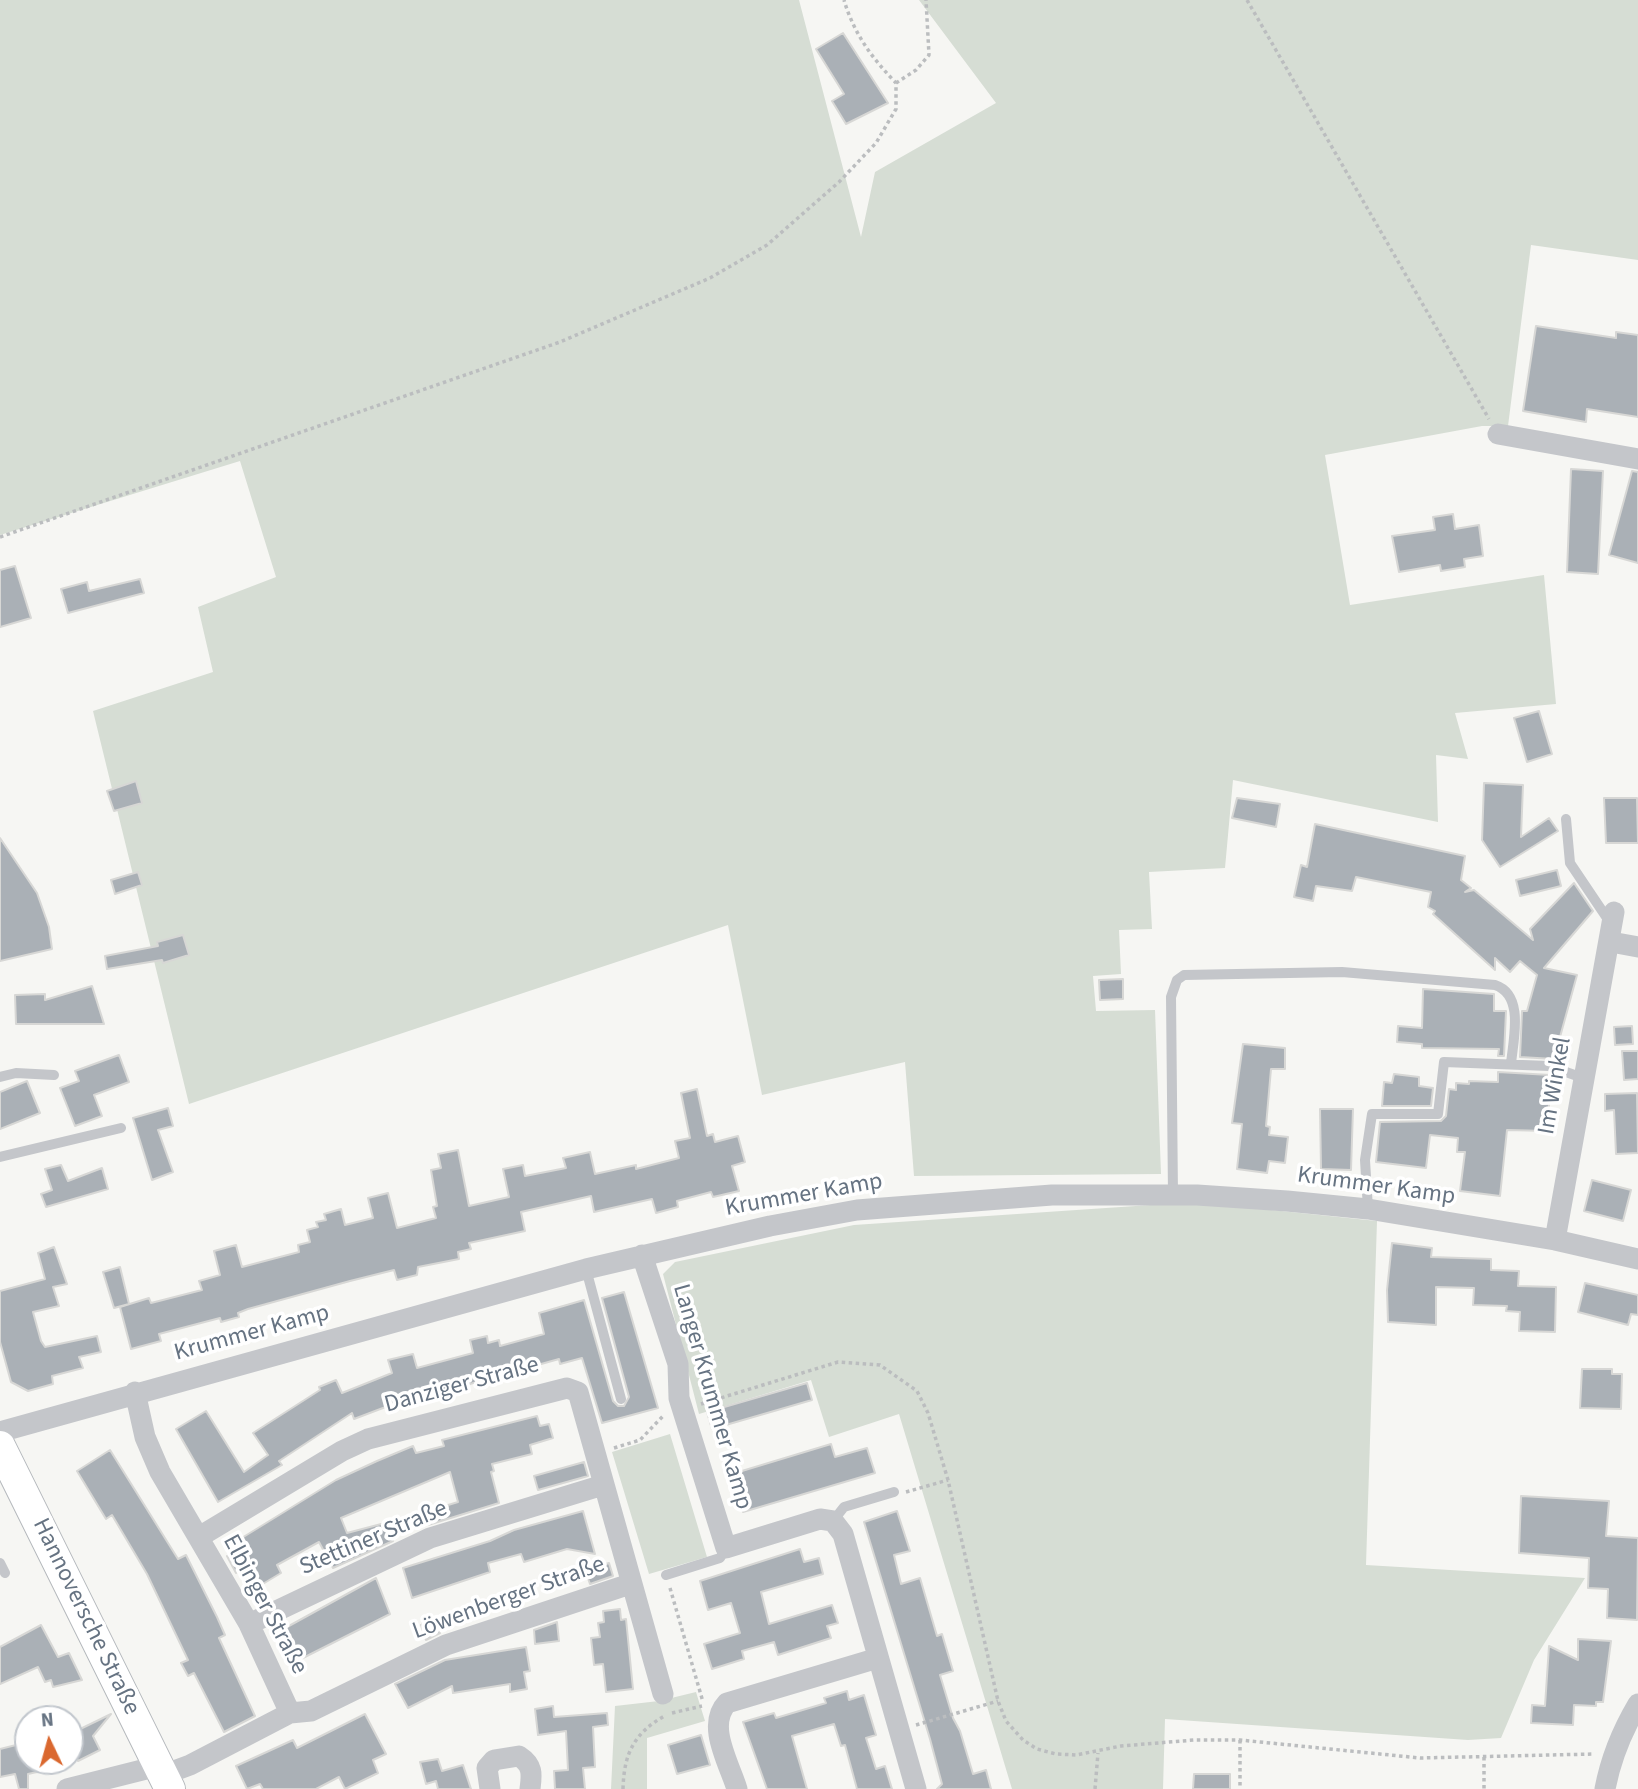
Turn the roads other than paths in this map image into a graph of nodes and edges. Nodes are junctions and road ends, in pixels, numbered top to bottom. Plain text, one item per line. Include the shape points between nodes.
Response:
1 (1498, 434) road end
2 (1638, 459) edge
3 (1566, 819) dead end
4 (1612, 927) junction
5 (1638, 947) edge
6 (1511, 1064) junction
7 (54, 1075) dead end
8 (0, 1077) edge
9 (1583, 1079) junction
10 (121, 1128) dead end
11 (0, 1157) edge
12 (1173, 1195) junction
13 (1368, 1209) junction
14 (1555, 1240) junction
15 (642, 1255) junction
16 (1638, 1259) edge
17 (586, 1269) junction
18 (135, 1392) junction
19 (621, 1399) dead end
20 (0, 1432) edge
21 (3, 1457) edge
22 (603, 1485) junction
23 (894, 1492) road end
24 (833, 1521) junction
25 (199, 1537) junction
26 (726, 1548) junction
27 (666, 1575) road end
28 (630, 1584) junction
29 (249, 1624) junction
30 (878, 1658) junction
31 (666, 1704) road end
32 (1638, 1704) edge
33 (290, 1713) junction
34 (1630, 1733) edge
35 (164, 1777) edge
36 (66, 1789) edge
37 (491, 1789) edge
38 (530, 1789) edge
39 (737, 1789) edge
40 (916, 1789) edge
41 (1605, 1789) edge

1 - 2 street
3 - 4 lane via 1570,863
4 - 5 street
4 - 9 street, Im Winkel
6 - 9 lane via 1549,1066
6 - 12 lane via 1513,1001 1506,990 1495,985 1342,972 1184,975 1171,997
6 - 13 lane via 1445,1062 1438,1114 1372,1114 1366,1160
7 - 8 lane
9 - 14 street, Im Winkel
10 - 11 lane
12 - 13 street, Krummer Kamp
12 - 15 street, Krummer Kamp via 1052,1195 857,1210
13 - 14 street, Krummer Kamp
14 - 16 street, Krummer Kamp
15 - 17 street, Krummer Kamp
15 - 26 street, Langer Krummer Kamp via 678,1364 682,1409
17 - 18 street, Krummer Kamp
17 - 19 lane
18 - 20 street, Krummer Kamp
18 - 25 street, Elbinger Straße via 151,1454
21 - 35 street, Hannoversche Straße
22 - 25 street, Danziger Straße via 578,1392 558,1388 368,1439
22 - 28 street, Danziger Straße via 629,1567
22 - 29 street, Stettiner Straße via 430,1538
23 - 24 lane via 844,1507
24 - 26 street, Langer Krummer Kamp via 820,1519
24 - 30 street via 843,1534
25 - 29 street, Elbinger Straße
26 - 27 lane via 720,1558
28 - 31 street, Danziger Straße
28 - 33 street, Löwenberger Straße via 446,1645 312,1711
29 - 33 street, Elbinger Straße
30 - 39 street via 711,1709
30 - 40 street
32 - 34 street
33 - 35 street, Elbinger Straße
34 - 41 street via 1614,1753
35 - 36 street, Elbinger Straße
37 - 38 street via 487,1768 494,1760 519,1756 528,1761 532,1773

